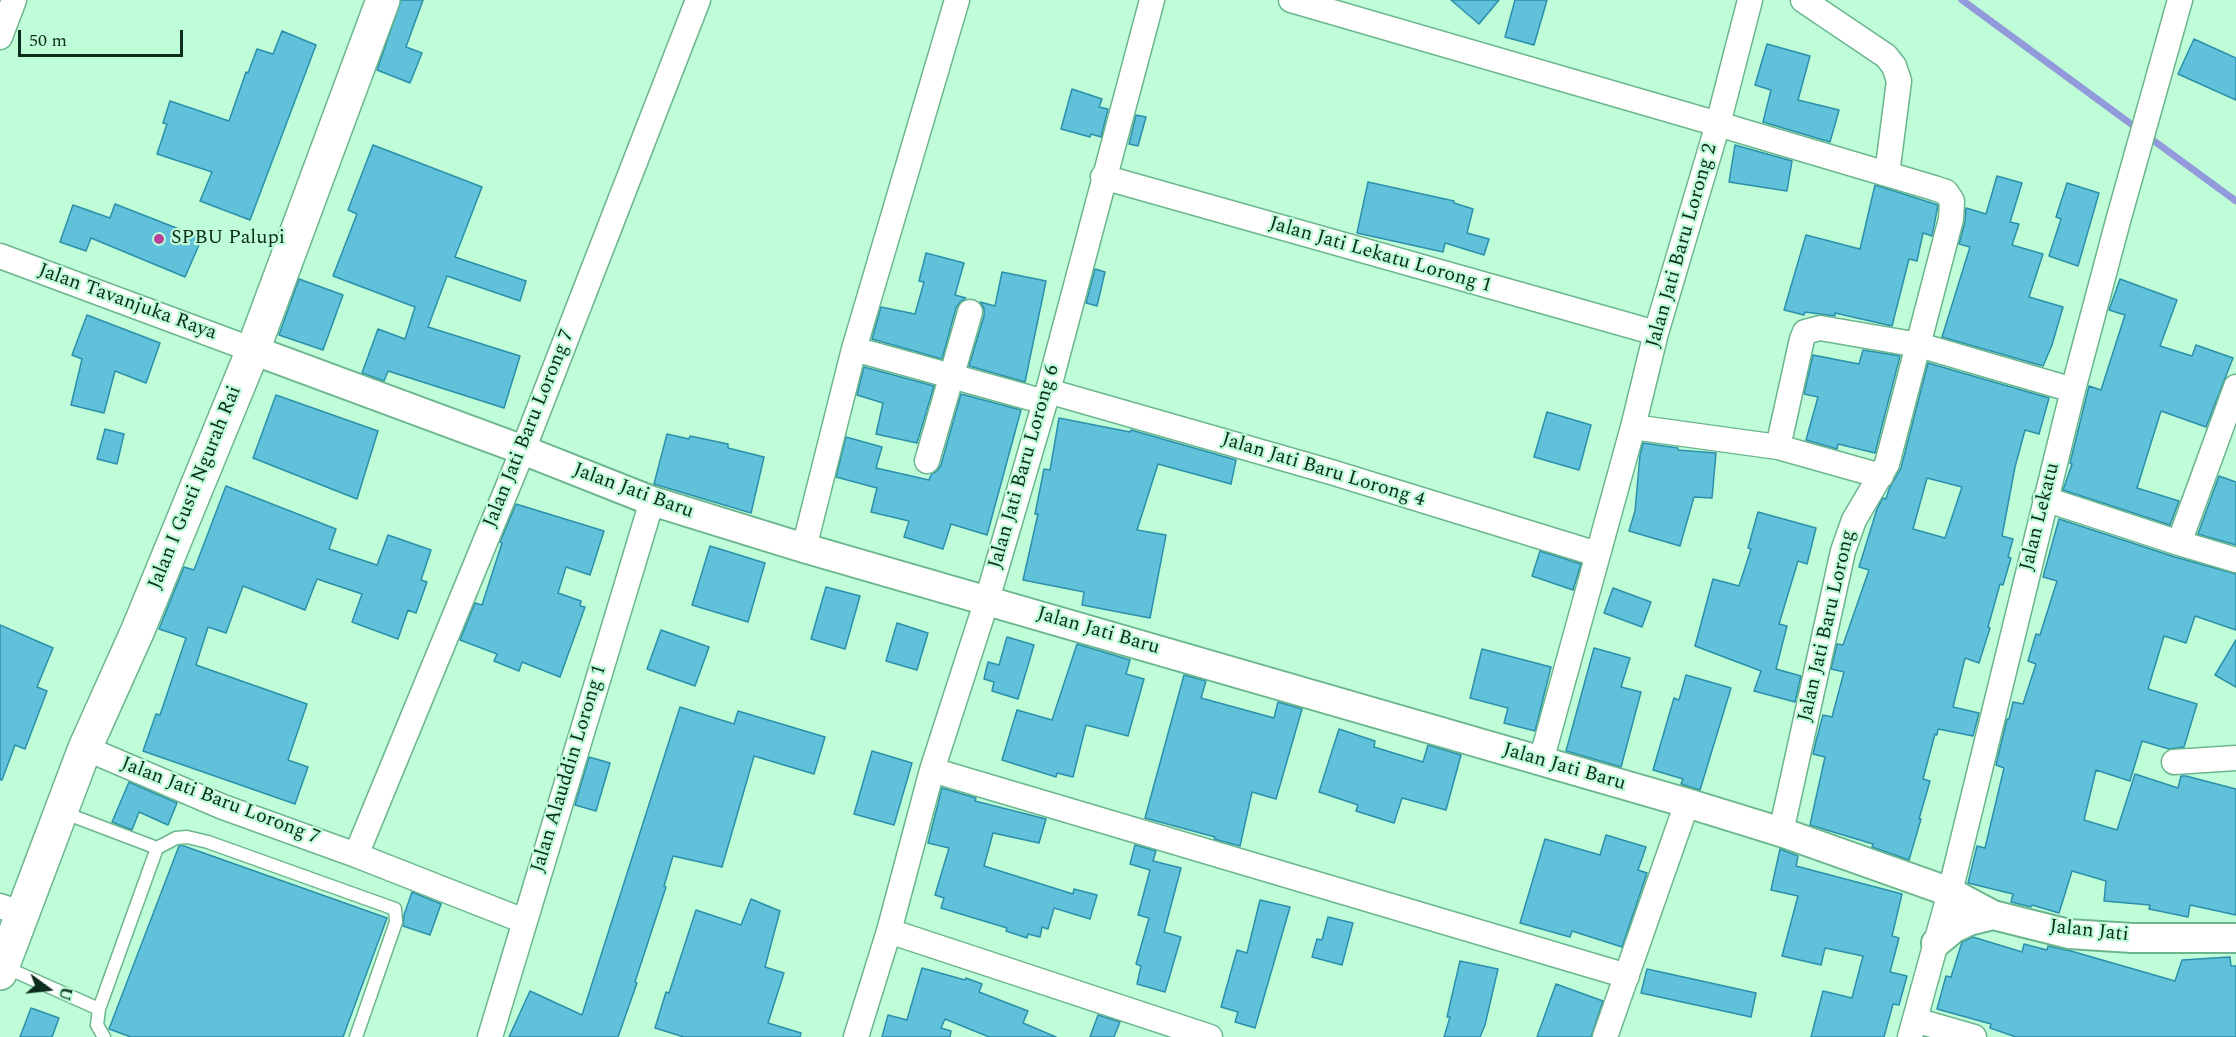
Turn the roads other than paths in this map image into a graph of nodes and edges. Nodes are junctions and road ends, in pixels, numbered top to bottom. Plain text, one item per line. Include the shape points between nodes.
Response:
1 (14, 0) edge
2 (383, 0) edge
3 (698, 0) edge
4 (957, 0) edge
5 (1152, 0) edge
6 (1291, 0) edge
7 (1750, 0) edge
8 (1803, 0) edge
9 (2180, 0) edge
10 (1330, 5) edge
11 (0, 37) edge
12 (1718, 124) junction
13 (1887, 174) junction
14 (1103, 177) junction
15 (0, 256) edge
16 (970, 312) dead end
17 (1656, 333) junction
18 (1919, 345) junction
19 (854, 349) junction
20 (253, 350) junction
21 (952, 376) junction
22 (2236, 387) edge
23 (2073, 390) junction
24 (1046, 397) junction
25 (1633, 427) junction
26 (1778, 447) junction
27 (523, 450) junction
28 (927, 461) dead end
29 (1881, 476) junction
30 (2045, 499) junction
31 (652, 501) junction
32 (2179, 543) junction
33 (804, 548) junction
34 (1597, 554) junction
35 (2236, 560) edge
36 (987, 600) junction
37 (85, 748) junction
38 (2236, 758) edge
39 (1541, 761) junction
40 (2174, 762) dead end
41 (932, 770) junction
42 (1687, 803) junction
43 (61, 812) junction
44 (1781, 832) junction
45 (157, 848) junction
46 (356, 855) junction
47 (1950, 892) junction
48 (11, 910) edge
49 (1993, 915) junction
50 (524, 921) junction
51 (888, 931) junction
52 (2236, 938) edge
53 (1936, 943) junction
54 (1, 970) edge
55 (1627, 976) junction
56 (99, 1009) junction
57 (1913, 1028) edge
58 (104, 1037) edge
59 (356, 1037) edge
60 (490, 1037) edge
61 (856, 1037) edge
62 (1210, 1037) edge
63 (1605, 1037) edge
64 (1974, 1037) edge

1 - 11 street
2 - 20 main road, Jalan I Gusti Ngurah Rai
3 - 27 street, Jalan Jati Baru Lorong 7
4 - 19 street
5 - 14 street, Jalan Jati Baru Lorong 6
6 - 10 street, Jalan Jati Baru Lorong 2
7 - 12 street
8 - 13 street via 1886,56 1894,66 1899,81
9 - 23 street, Jalan Lekatu
10 - 12 street, Jalan Jati Baru Lorong 2
12 - 13 street
12 - 17 street, Jalan Jati Baru Lorong 2
13 - 18 street, Jalan Jati Baru Lorong via 1946,192 1952,201 1951,219
14 - 17 street, Jalan Jati Lekatu Lorong 1
14 - 24 street, Jalan Jati Baru Lorong 6
15 - 20 street, Jalan Tavanjuka Raya
16 - 21 street
17 - 25 street, Jalan Jati Baru Lorong 2
18 - 23 street
18 - 26 street via 1820,328 1805,332
18 - 29 street, Jalan Jati Baru Lorong
19 - 21 street, Jalan Jati Baru Lorong 4
19 - 33 street
20 - 27 street, Jalan Jati Baru
20 - 37 main road, Jalan I Gusti Ngurah Rai
21 - 24 street, Jalan Jati Baru Lorong 4
21 - 28 street
22 - 32 street
23 - 30 street, Jalan Lekatu
24 - 34 street, Jalan Jati Baru Lorong 4 via 1331,472
24 - 36 street, Jalan Jati Baru Lorong 6
25 - 26 street
25 - 34 street, Jalan Jati Baru Lorong 2
26 - 29 street
27 - 31 street, Jalan Jati Baru
27 - 46 street, Jalan Jati Baru Lorong 7
29 - 44 street, Jalan Jati Baru Lorong via 1854,520 1843,550
30 - 32 street
30 - 47 street, Jalan Lekatu
31 - 33 street, Jalan Jati Baru
31 - 50 street, Jalan Alauddin Lorong 1
32 - 35 street
33 - 36 street, Jalan Jati Baru
34 - 39 street, Jalan Jati Baru Lorong 2
36 - 39 street, Jalan Jati Baru
36 - 41 street, Jalan Jati Baru Lorong 6
37 - 43 main road, Jalan I Gusti Ngurah Rai
37 - 46 street, Jalan Jati Baru Lorong 7 via 224,807
38 - 40 street
39 - 42 street, Jalan Jati Baru
41 - 51 street, Jalan Jati Baru Lorong 6
41 - 55 street
42 - 44 street, Jalan Jati Baru
42 - 55 street
43 - 45 lane
43 - 48 main road, Jalan I Gusti Ngurah Rai
44 - 47 street, Jalan Jati Baru
45 - 56 lane
45 - 59 lane via 176,838 208,842 395,909 396,922
46 - 50 street, Jalan Jati Baru Lorong 7
47 - 49 street, Jalan Jati
47 - 53 street, Jalan Lekatu
48 - 54 main road, Jalan I Gusti Ngurah Rai
49 - 52 street, Jalan Jati via 2069,934
49 - 53 street via 1954,928
50 - 60 street, Jalan Alauddin Lorong 1
51 - 61 street, Jalan Jati Baru Lorong 6
51 - 62 street
53 - 57 street, Jalan Lekatu
54 - 56 lane
55 - 63 street
56 - 58 lane via 97,1025
57 - 64 street

